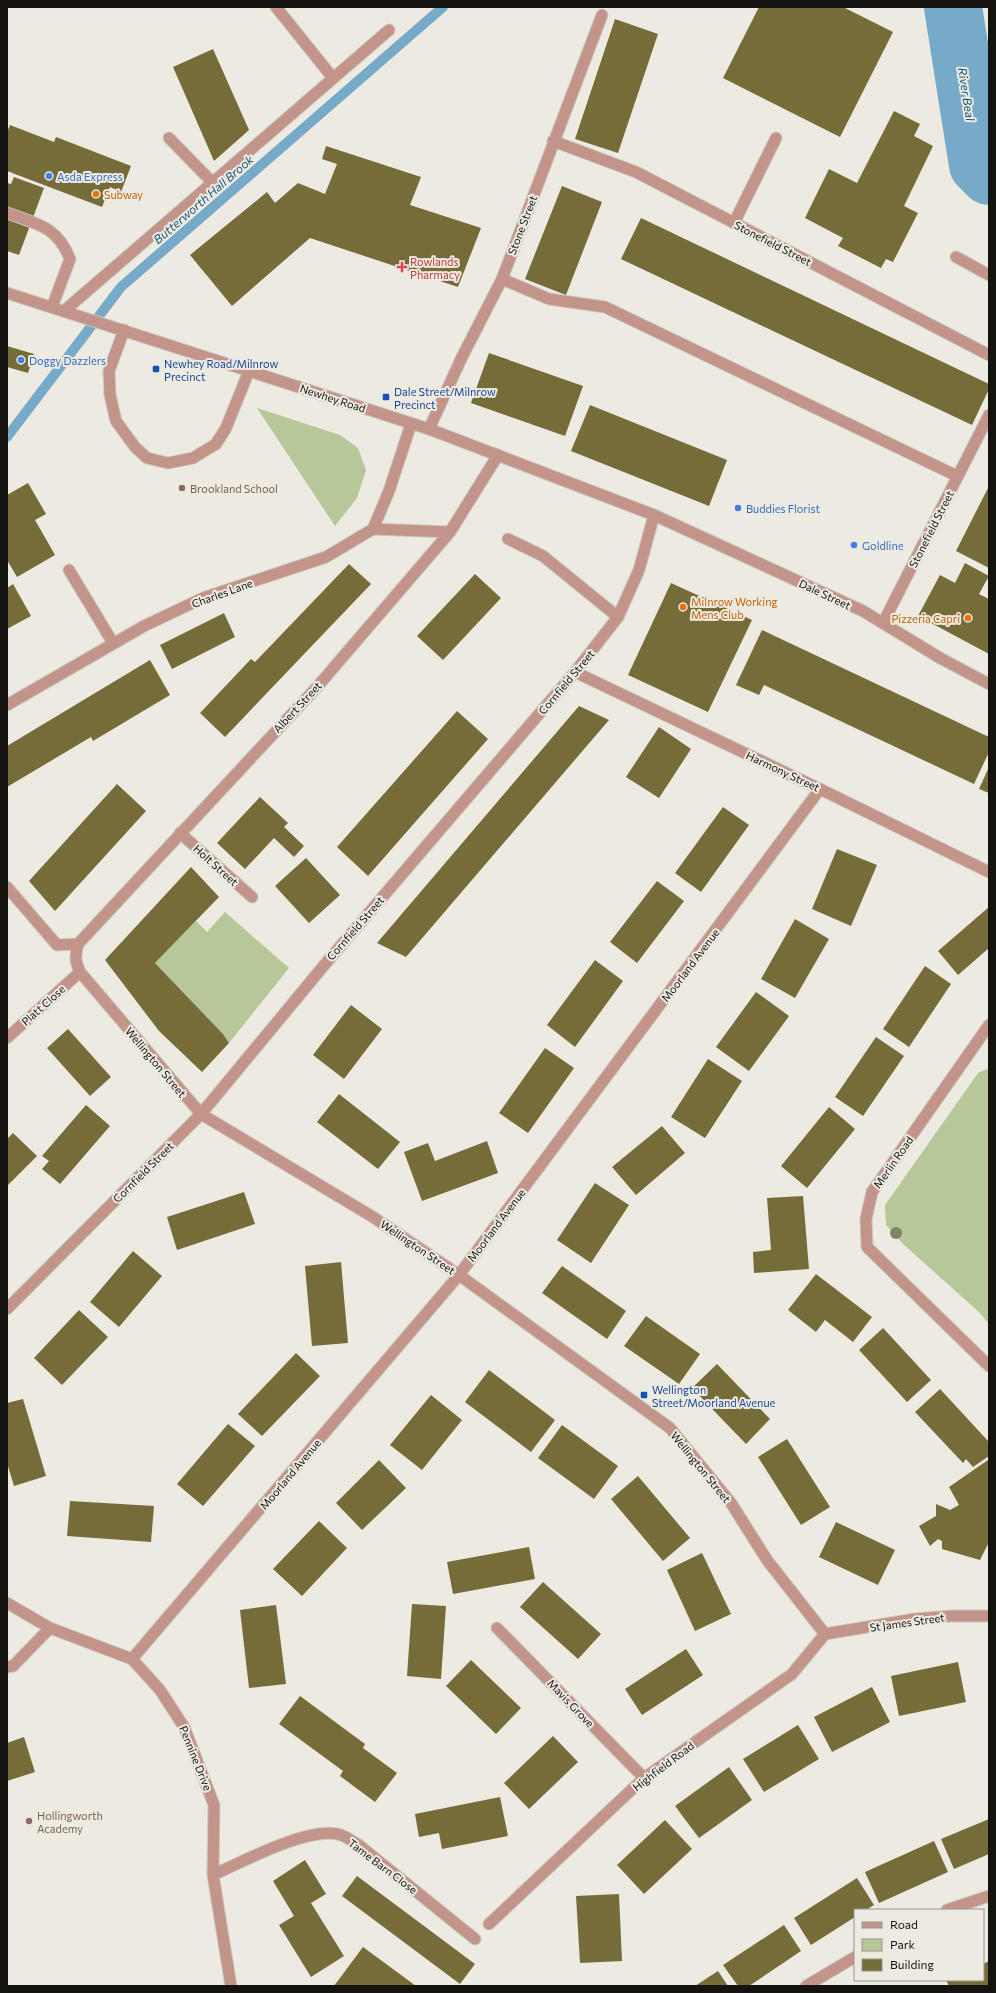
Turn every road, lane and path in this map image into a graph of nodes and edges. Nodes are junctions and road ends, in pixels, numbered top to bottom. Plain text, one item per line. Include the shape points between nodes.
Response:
1 (276, 7) edge
2 (602, 14) dead end
3 (389, 30) dead end
4 (333, 78) junction
5 (168, 138) dead end
6 (776, 138) dead end
7 (554, 141) junction
8 (212, 182) junction
9 (7, 213) edge
10 (734, 223) junction
11 (956, 257) dead end
12 (989, 275) edge
13 (502, 279) junction
14 (7, 293) edge
15 (52, 307) junction
16 (64, 311) junction
17 (124, 330) junction
18 (989, 355) edge
19 (249, 371) junction
20 (989, 415) edge
21 (411, 424) junction
22 (429, 430) junction
23 (498, 455) junction
24 (957, 476) junction
25 (654, 515) junction
26 (373, 529) junction
27 (450, 532) junction
28 (508, 539) dead end
29 (69, 570) dead end
30 (618, 617) junction
31 (883, 623) junction
32 (113, 643) junction
33 (575, 672) junction
34 (989, 684) edge
35 (7, 705) edge
36 (820, 789) junction
37 (180, 833) junction
38 (989, 872) edge
39 (7, 887) edge
40 (252, 898) dead end
41 (78, 944) junction
42 (80, 972) junction
43 (989, 1025) edge
44 (7, 1038) edge
45 (201, 1114) junction
46 (460, 1274) junction
47 (7, 1308) edge
48 (989, 1366) edge
49 (7, 1603) edge
50 (989, 1616) edge
51 (50, 1628) junction
52 (497, 1628) dead end
53 (825, 1634) junction
54 (132, 1659) junction
55 (7, 1667) edge
56 (644, 1778) junction
57 (213, 1875) junction
58 (989, 1896) edge
59 (950, 1909) edge
60 (489, 1924) dead end
61 (475, 1939) dead end
62 (854, 1958) edge
63 (230, 1986) edge
64 (806, 1986) edge

1 - 4 street
2 - 7 street, Stone Street
3 - 4 street
4 - 8 street
5 - 8 street
6 - 10 street
7 - 10 street, Stonefield Street via 636,172
7 - 13 street, Stone Street
8 - 16 street
9 - 15 street via 48,228 65,246 70,259
10 - 18 street, Stonefield Street
11 - 12 street
13 - 22 street, Stone Street via 462,357
13 - 24 street via 549,299 605,307
14 - 15 street, Newhey Road
15 - 16 street, Newhey Road
16 - 17 street, Newhey Road
17 - 19 street, Newhey Road
17 - 19 street via 109,370 110,395 116,421 135,447 147,458 168,463 193,458 216,444 226,428
19 - 21 street, Newhey Road
20 - 24 street, Stonefield Street
21 - 22 street, Newhey Road
21 - 26 street
22 - 23 street, Newhey Road
23 - 25 street, Newhey Road
23 - 27 street, Albert Street
24 - 31 street, Stonefield Street
25 - 30 street, Cornfield Street via 639,570
25 - 31 street, Dale Street via 863,611
26 - 27 street
26 - 32 street, Charles Lane via 326,557 203,598
27 - 37 street, Albert Street via 317,687
28 - 30 street via 543,556
29 - 32 street
30 - 33 street, Cornfield Street
31 - 34 street, Dale Street
32 - 35 street, Charles Lane
33 - 36 street, Harmony Street
33 - 45 street, Cornfield Street via 326,963
36 - 38 street, Harmony Street
36 - 46 street, Moorland Avenue
37 - 40 street, Holt Street
37 - 41 street, Albert Street
39 - 41 street via 57,945
41 - 42 street, Wellington Street via 75,957
42 - 44 street, Platt Close
42 - 45 street, Wellington Street
43 - 48 street, Merlin Road via 872,1192 866,1219 867,1246
45 - 46 street, Wellington Street via 373,1217
45 - 47 street, Cornfield Street
46 - 53 street, Wellington Street via 670,1428 730,1503 767,1560
46 - 54 street, Moorland Avenue
49 - 51 street, Pennine Drive
50 - 53 street, St James Street via 915,1619
51 - 54 street, Pennine Drive
51 - 55 street via 13,1666
52 - 56 street, Mavis Grove
53 - 56 street, Highfield Road via 792,1674
54 - 57 street, Pennine Drive via 160,1690 184,1727 214,1805
56 - 60 street, Highfield Road
57 - 61 street, Tame Barn Close via 302,1836 322,1832 341,1835 360,1846
57 - 63 street, Pennine Drive
58 - 59 street
62 - 64 street

